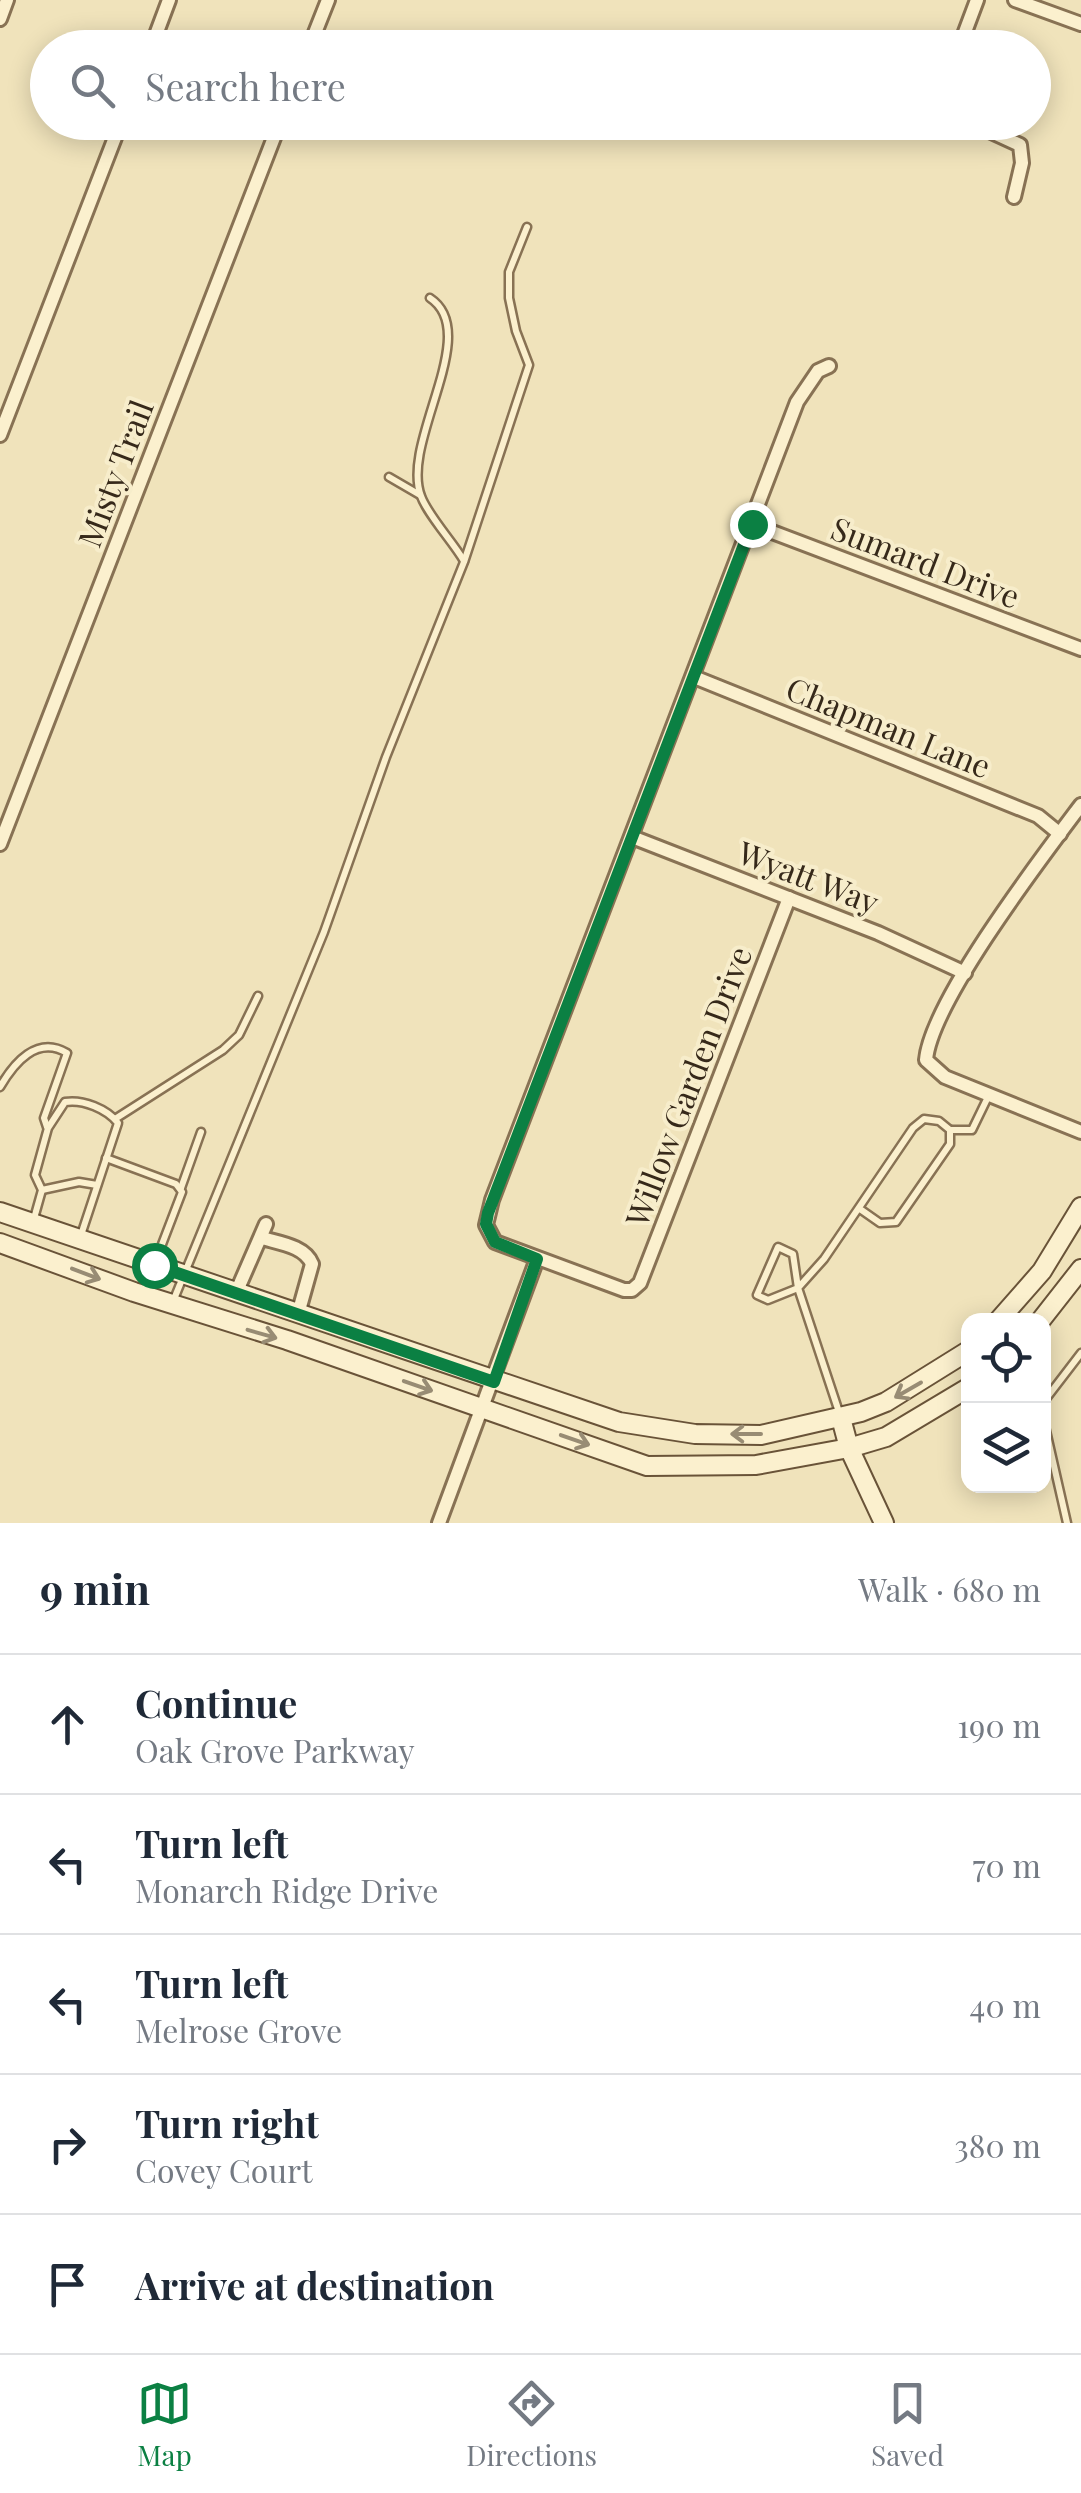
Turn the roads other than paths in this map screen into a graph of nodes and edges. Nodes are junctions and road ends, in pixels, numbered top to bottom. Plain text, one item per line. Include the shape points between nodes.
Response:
1 (8, 0) edge
2 (169, 0) edge
3 (328, 0) edge
4 (976, 0) edge
5 (1016, 0) edge
6 (0, 19) edge
7 (1081, 24) edge
8 (157, 30) edge
9 (317, 30) edge
10 (966, 30) edge
11 (114, 140) edge
12 (273, 140) edge
13 (1009, 140) edge
14 (1014, 196) dead end
15 (527, 227) dead end
16 (430, 298) dead end
17 (829, 366) dead end
18 (0, 434) edge
19 (389, 477) dead end
20 (421, 496) junction
21 (752, 524) junction
22 (464, 562) junction
23 (1081, 649) edge
24 (694, 678) junction
25 (1081, 805) edge
26 (1060, 834) junction
27 (632, 836) junction
28 (0, 844) edge
29 (789, 898) junction
30 (965, 973) junction
31 (258, 996) dead end
32 (0, 1087) edge
33 (989, 1096) junction
34 (115, 1118) junction
35 (48, 1128) junction
36 (950, 1130) junction
37 (201, 1132) dead end
38 (1081, 1132) edge
39 (106, 1158) junction
40 (97, 1185) junction
41 (182, 1188) junction
42 (42, 1190) junction
43 (1081, 1207) edge
44 (860, 1209) junction
45 (0, 1212) edge
46 (32, 1224) junction
47 (266, 1224) dead end
48 (262, 1238) junction
49 (79, 1240) junction
50 (0, 1243) edge
51 (537, 1259) junction
52 (154, 1265) junction
53 (1081, 1268) edge
54 (183, 1274) junction
55 (798, 1288) junction
56 (236, 1294) junction
57 (143, 1295) junction
58 (172, 1305) junction
59 (1005, 1313) edge
60 (1046, 1313) edge
61 (298, 1314) junction
62 (1081, 1353) edge
63 (961, 1355) edge
64 (494, 1382) junction
65 (961, 1392) edge
66 (1044, 1403) edge
67 (483, 1408) junction
68 (842, 1418) junction
69 (849, 1448) junction
70 (1051, 1453) edge
71 (439, 1523) edge
72 (884, 1523) edge
73 (1067, 1523) edge

1 - 6 street
2 - 8 street
3 - 9 street
4 - 10 street
5 - 7 street
11 - 18 street
12 - 28 street, Misty Trail
13 - 14 street via 1020,145 1022,163
15 - 22 lane via 510,272 509,298 529,365
16 - 20 lane via 444,310 449,328 420,452
17 - 21 street via 797,402
19 - 20 lane
20 - 22 lane
21 - 23 street, Sumard Drive
21 - 24 street
22 - 54 lane via 324,932
24 - 26 street, Chapman Lane via 1038,816
24 - 27 street
25 - 26 street
26 - 30 street
27 - 29 street, Wyatt Way
27 - 51 street via 486,1224 495,1242
29 - 30 street, Wyatt Way
29 - 51 street, Willow Garden Drive via 640,1283 632,1290
30 - 33 street via 927,1043 926,1060
31 - 34 lane via 224,1050
32 - 35 lane via 28,1052 64,1049 44,1118
33 - 36 lane via 972,1130
33 - 38 street
34 - 35 lane via 66,1102
34 - 39 lane
35 - 42 lane via 35,1175
36 - 44 lane via 924,1118
36 - 44 lane via 950,1144 896,1222 880,1223
37 - 41 lane
39 - 40 lane
39 - 41 lane
40 - 42 lane
40 - 49 lane
41 - 52 lane
42 - 46 lane
43 - 59 main road via 1042,1271
44 - 55 lane
45 - 46 main road
46 - 49 main road
47 - 48 street
48 - 56 street
48 - 61 street via 310,1257
49 - 52 main road
50 -> 57 main road
51 - 64 street
52 - 54 main road
52 - 57 lane
53 - 60 main road
54 - 56 main road
54 - 58 lane
55 - 55 lane via 793,1254 778,1247 757,1295 768,1300
55 - 68 lane
56 - 61 main road
57 - 58 main road
58 -> 67 main road
61 - 64 main road
62 - 66 lane
63 -> 68 main road via 886,1402
64 - 67 street
68 -> 64 main road via 761,1435 694,1434 619,1422
65 - 69 main road via 886,1437
67 -> 69 main road via 647,1466 756,1465
67 - 71 street
68 - 69 main road
69 - 72 main road
70 - 73 lane

